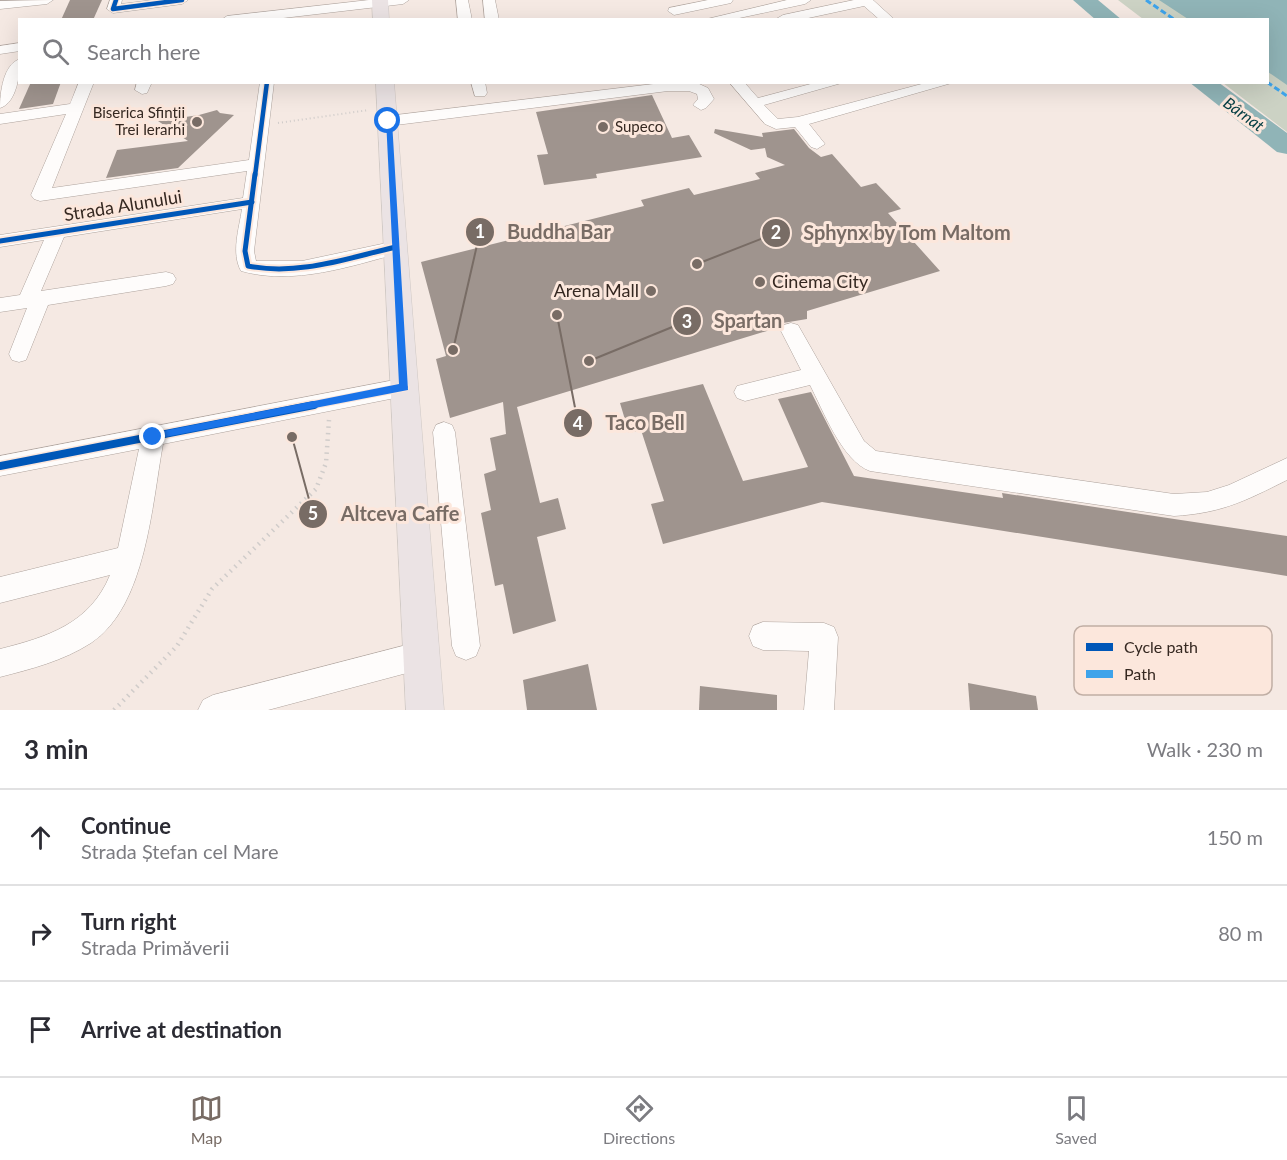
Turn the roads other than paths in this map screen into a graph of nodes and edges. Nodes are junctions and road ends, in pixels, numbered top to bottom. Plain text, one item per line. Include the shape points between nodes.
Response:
1 (116, 0) edge
2 (182, 0) edge
3 (248, 0) edge
4 (403, 0) edge
5 (462, 0) edge
6 (489, 0) edge
7 (664, 0) edge
8 (727, 0) edge
9 (805, 0) edge
10 (380, 1) edge
11 (866, 1) edge
12 (47, 3) edge
13 (0, 5) edge
14 (677, 15) edge
15 (246, 17) junction
16 (274, 17) edge
17 (240, 18) edge
18 (381, 18) edge
19 (465, 18) edge
20 (492, 18) edge
21 (719, 18) edge
22 (789, 18) edge
23 (882, 18) edge
24 (18, 47) edge
25 (0, 50) edge
26 (18, 67) edge
27 (86, 84) edge
28 (267, 84) edge
29 (385, 84) edge
30 (830, 84) edge
31 (941, 84) edge
32 (738, 85) edge
33 (754, 102) junction
34 (0, 104) edge
35 (701, 105) dead end
36 (76, 108) junction
37 (388, 114) junction
38 (0, 119) edge
39 (799, 122) junction
40 (817, 144) dead end
41 (257, 164) junction
42 (252, 202) junction
43 (57, 232) junction
44 (0, 241) edge
45 (396, 247) junction
46 (166, 279) dead end
47 (33, 300) junction
48 (0, 305) edge
49 (791, 331) dead end
50 (20, 354) dead end
51 (815, 375) junction
52 (405, 387) junction
53 (745, 392) dead end
54 (444, 432) dead end
55 (153, 437) junction
56 (0, 466) edge
57 (1287, 468) edge
58 (129, 558) junction
59 (0, 590) edge
60 (763, 636) dead end
61 (466, 646) dead end
62 (422, 656) junction
63 (0, 663) edge
64 (213, 710) edge
65 (425, 710) edge
66 (819, 710) edge

1 - 2 street via 113,9
3 - 15 street
4 - 10 street
5 - 19 street
6 - 20 street
7 - 14 street
8 - 14 street
9 - 21 street
10 - 16 street
10 - 18 main road
11 - 22 street
11 - 23 street
12 - 13 street
15 - 16 street
15 - 17 street
24 - 25 street
26 - 34 street
27 - 36 street
28 - 41 street
29 - 37 main road
30 - 33 street
31 - 39 street
32 - 33 street
33 - 39 street via 776,124
35 - 37 street via 706,99 703,91 691,86
36 - 38 street
36 - 41 street via 39,195
37 - 45 main road
39 - 40 street
41 - 42 street
42 - 43 street, Strada Alunului
42 - 45 street via 245,251 248,266 262,270 296,268
43 - 44 street, Strada Alunului
43 - 47 street
45 - 52 main road
46 - 47 street
47 - 48 street
47 - 50 street
49 - 51 street
51 - 53 street
51 - 57 street via 856,448 870,461 890,465 1174,505 1225,498
52 - 55 street
52 - 62 main road
54 - 61 street
55 - 56 street
55 - 58 street
58 - 59 street
58 - 63 street via 120,589 105,612 80,635 52,650
60 - 66 street via 824,637
62 - 64 street
62 - 65 main road

